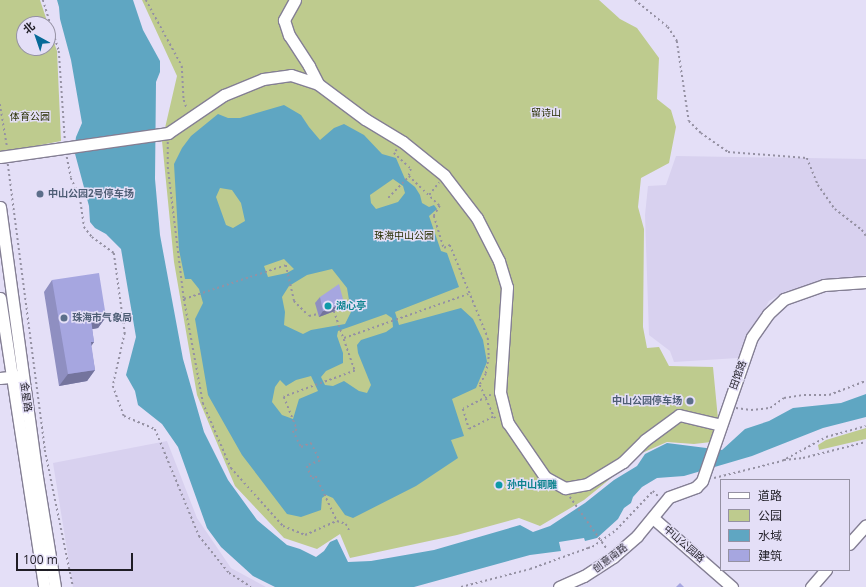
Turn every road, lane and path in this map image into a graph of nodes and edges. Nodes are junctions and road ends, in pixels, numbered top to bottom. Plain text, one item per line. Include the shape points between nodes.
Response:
1 (43, 0) edge
2 (146, 0) edge
3 (295, 0) edge
4 (634, 0) edge
5 (318, 84) junction
6 (0, 104) edge
7 (189, 118) junction
8 (168, 133) junction
9 (403, 142) junction
10 (65, 147) junction
11 (4, 156) edge
12 (444, 175) junction
13 (409, 176) junction
14 (429, 195) junction
15 (388, 198) dead end
16 (0, 207) edge
17 (866, 236) edge
18 (866, 282) edge
19 (469, 294) junction
20 (0, 298) edge
21 (184, 299) junction
22 (334, 311) edge
23 (318, 314) dead end
24 (344, 338) junction
25 (12, 376) junction
26 (23, 376) junction
27 (0, 378) edge
28 (866, 381) edge
29 (500, 392) junction
30 (485, 398) junction
31 (727, 407) junction
32 (494, 417) junction
33 (508, 423) junction
34 (721, 425) junction
35 (866, 426) edge
36 (866, 442) edge
37 (782, 461) junction
38 (702, 481) junction
39 (665, 502) junction
40 (576, 506) dead end
41 (653, 518) junction
42 (337, 522) junction
43 (866, 524) edge
44 (349, 530) dead end
45 (601, 542) junction
46 (850, 543) edge
47 (825, 571) edge
48 (44, 587) edge
49 (55, 587) edge
50 (73, 587) edge
51 (250, 587) edge
52 (461, 587) edge
53 (559, 587) edge
54 (732, 587) edge
55 (811, 587) edge

1 - 10 path via 59,51
2 - 7 path via 182,66 184,100
3 - 5 street via 284,20 289,35
4 - 17 path via 668,27 677,41 689,121 728,152 807,158 818,185 835,209
5 - 7 street via 291,75 263,79 224,95
5 - 9 street via 365,119
6 - 11 path
7 - 8 street
8 - 10 street
8 - 21 path via 168,167
9 - 12 street
9 - 13 path via 394,153 411,169
10 - 11 street
10 - 51 path via 71,178 80,196 84,227 92,237 114,254 125,334 113,386 124,416 155,429 199,536 229,573
11 - 50 path via 45,450
12 - 14 path
12 - 29 street via 477,218 499,261 507,287
13 - 14 path
13 - 15 path
14 - 19 path via 440,206 434,216 444,248 450,245
16 - 26 street, 金星路
18 - 31 street, 田馆路 via 824,285 784,299 768,314 752,337
19 - 24 path
19 - 30 path via 488,338 489,357 486,374 480,385
20 - 25 street, 金星路
21 - 23 path via 286,265 294,300 309,316
21 - 42 path via 203,403 231,468 283,526 305,535
22 - 24 path
24 - 42 path via 355,371 284,397 297,430 293,430 301,447 311,443 320,461 307,466 312,479 316,476
25 - 26 street
25 - 27 street
25 - 48 street, 金星路
26 - 49 street, 金星路
28 - 31 path via 828,395 784,398 770,408 751,410
29 - 30 path
29 - 33 street
30 - 32 path
30 - 32 path via 463,409 469,429
31 - 34 street, 田馆路
32 - 33 path
33 - 34 street via 545,478 565,488 588,484 602,477 679,415
34 - 38 street, 田馆路
35 - 37 path via 826,437
36 - 37 path
37 - 38 path
38 - 39 street via 696,487 669,497
39 - 41 street
39 - 45 path via 653,491
40 - 45 path
41 - 53 street, 创意南路 via 613,557 584,576
41 - 54 street, 中山公园路
42 - 44 path via 346,524
43 - 46 street
45 - 52 path via 530,569
47 - 55 street

